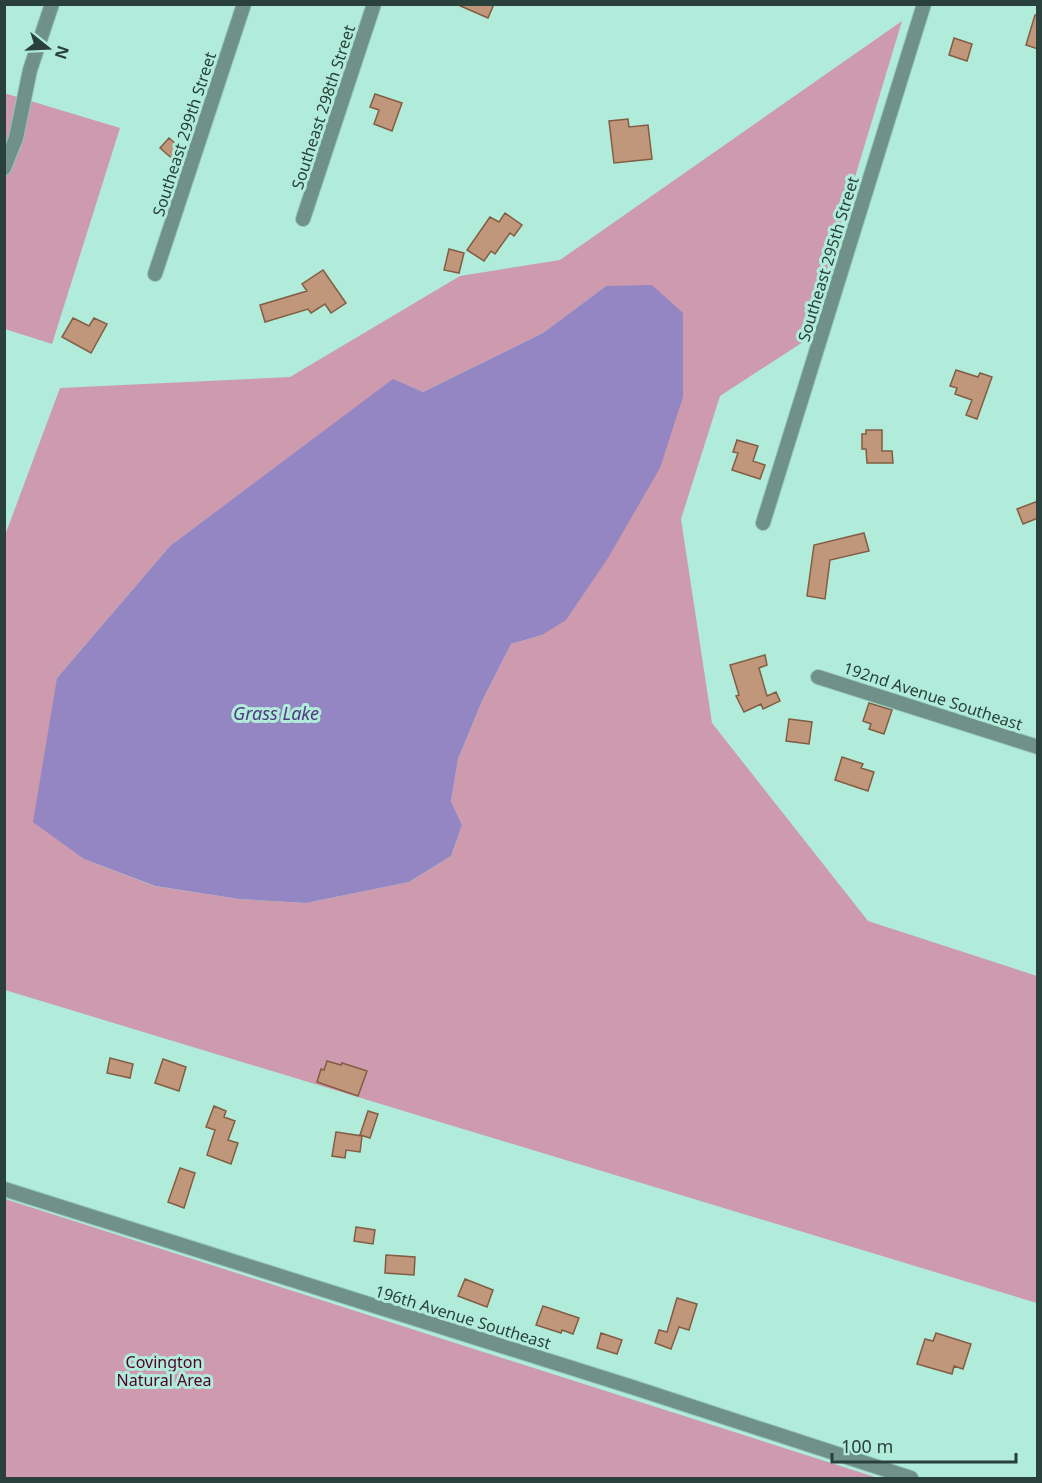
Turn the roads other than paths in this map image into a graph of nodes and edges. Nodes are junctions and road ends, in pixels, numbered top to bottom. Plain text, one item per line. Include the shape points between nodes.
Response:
1 (52, 4) edge
2 (244, 4) edge
3 (374, 4) edge
4 (924, 4) edge
5 (4, 168) edge
6 (303, 219) dead end
7 (155, 274) dead end
8 (763, 523) dead end
9 (818, 676) dead end
10 (1038, 747) edge
11 (4, 1189) edge
12 (911, 1479) edge

1 - 5 street via 30,70 16,138
2 - 7 street, Southeast 299th Street
3 - 6 street, Southeast 298th Street
4 - 8 street, Southeast 295th Street
9 - 10 street, 192nd Avenue Southeast
11 - 12 street, 196th Avenue Southeast

